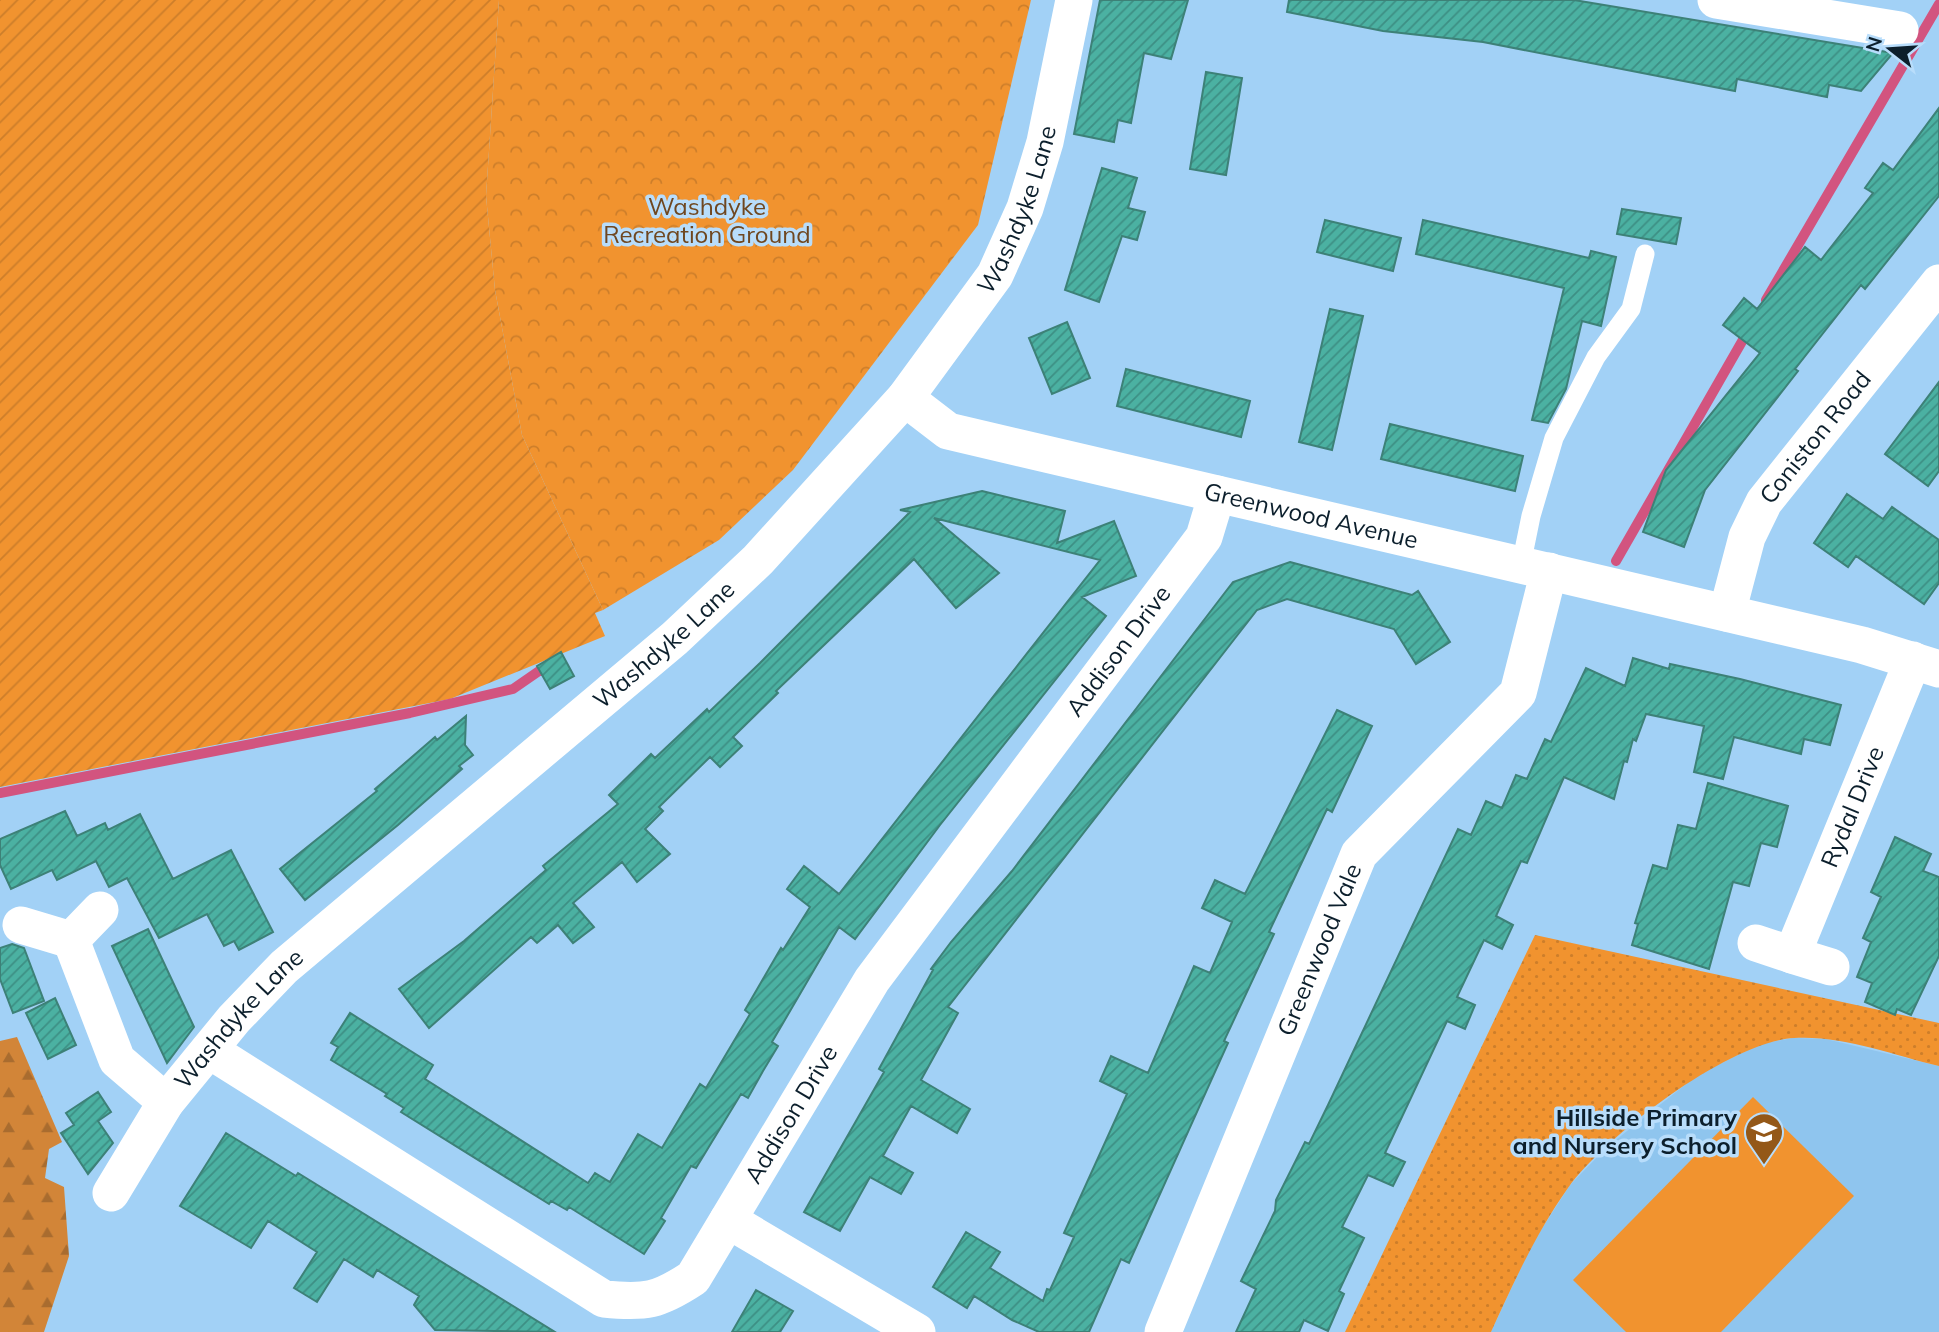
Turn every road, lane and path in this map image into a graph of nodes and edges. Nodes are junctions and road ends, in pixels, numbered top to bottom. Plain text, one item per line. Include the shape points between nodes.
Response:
1 (1074, 0) edge
2 (1716, 0) edge
3 (1900, 30) dead end
4 (1645, 254) dead end
5 (1939, 283) edge
6 (905, 398) junction
7 (1217, 494) junction
8 (1535, 568) junction
9 (1727, 613) junction
10 (1926, 664) edge
11 (100, 910) dead end
12 (21, 925) dead end
13 (71, 940) junction
14 (1756, 943) dead end
15 (1792, 955) junction
16 (1831, 967) dead end
17 (209, 1050) junction
18 (166, 1102) junction
19 (111, 1193) dead end
20 (728, 1220) junction
21 (918, 1332) edge
22 (1163, 1332) edge

1 - 6 street, Washdyke Lane via 1045,142 1024,208 995,275
2 - 3 street
4 - 8 lane via 1631,309 1596,357 1554,438 1531,516
5 - 9 street, Coniston Road via 1764,502 1747,537
6 - 7 street, Greenwood Avenue via 948,431
6 - 17 street, Washdyke Lane via 758,561 675,638 284,968
7 - 8 street, Greenwood Avenue
7 - 20 street, Addison Drive via 1204,537 872,980
8 - 9 street, Greenwood Avenue
8 - 22 street, Greenwood Vale via 1518,693 1359,854
9 - 10 street, Greenwood Avenue
10 - 15 street, Rydal Drive
11 - 13 street
12 - 13 street
13 - 18 street via 117,1060
14 - 15 street
15 - 16 street
17 - 18 street, Washdyke Lane
17 - 20 street, Addison Drive via 604,1299 635,1302 664,1297 693,1278
18 - 19 street, Washdyke Lane
20 - 21 street

